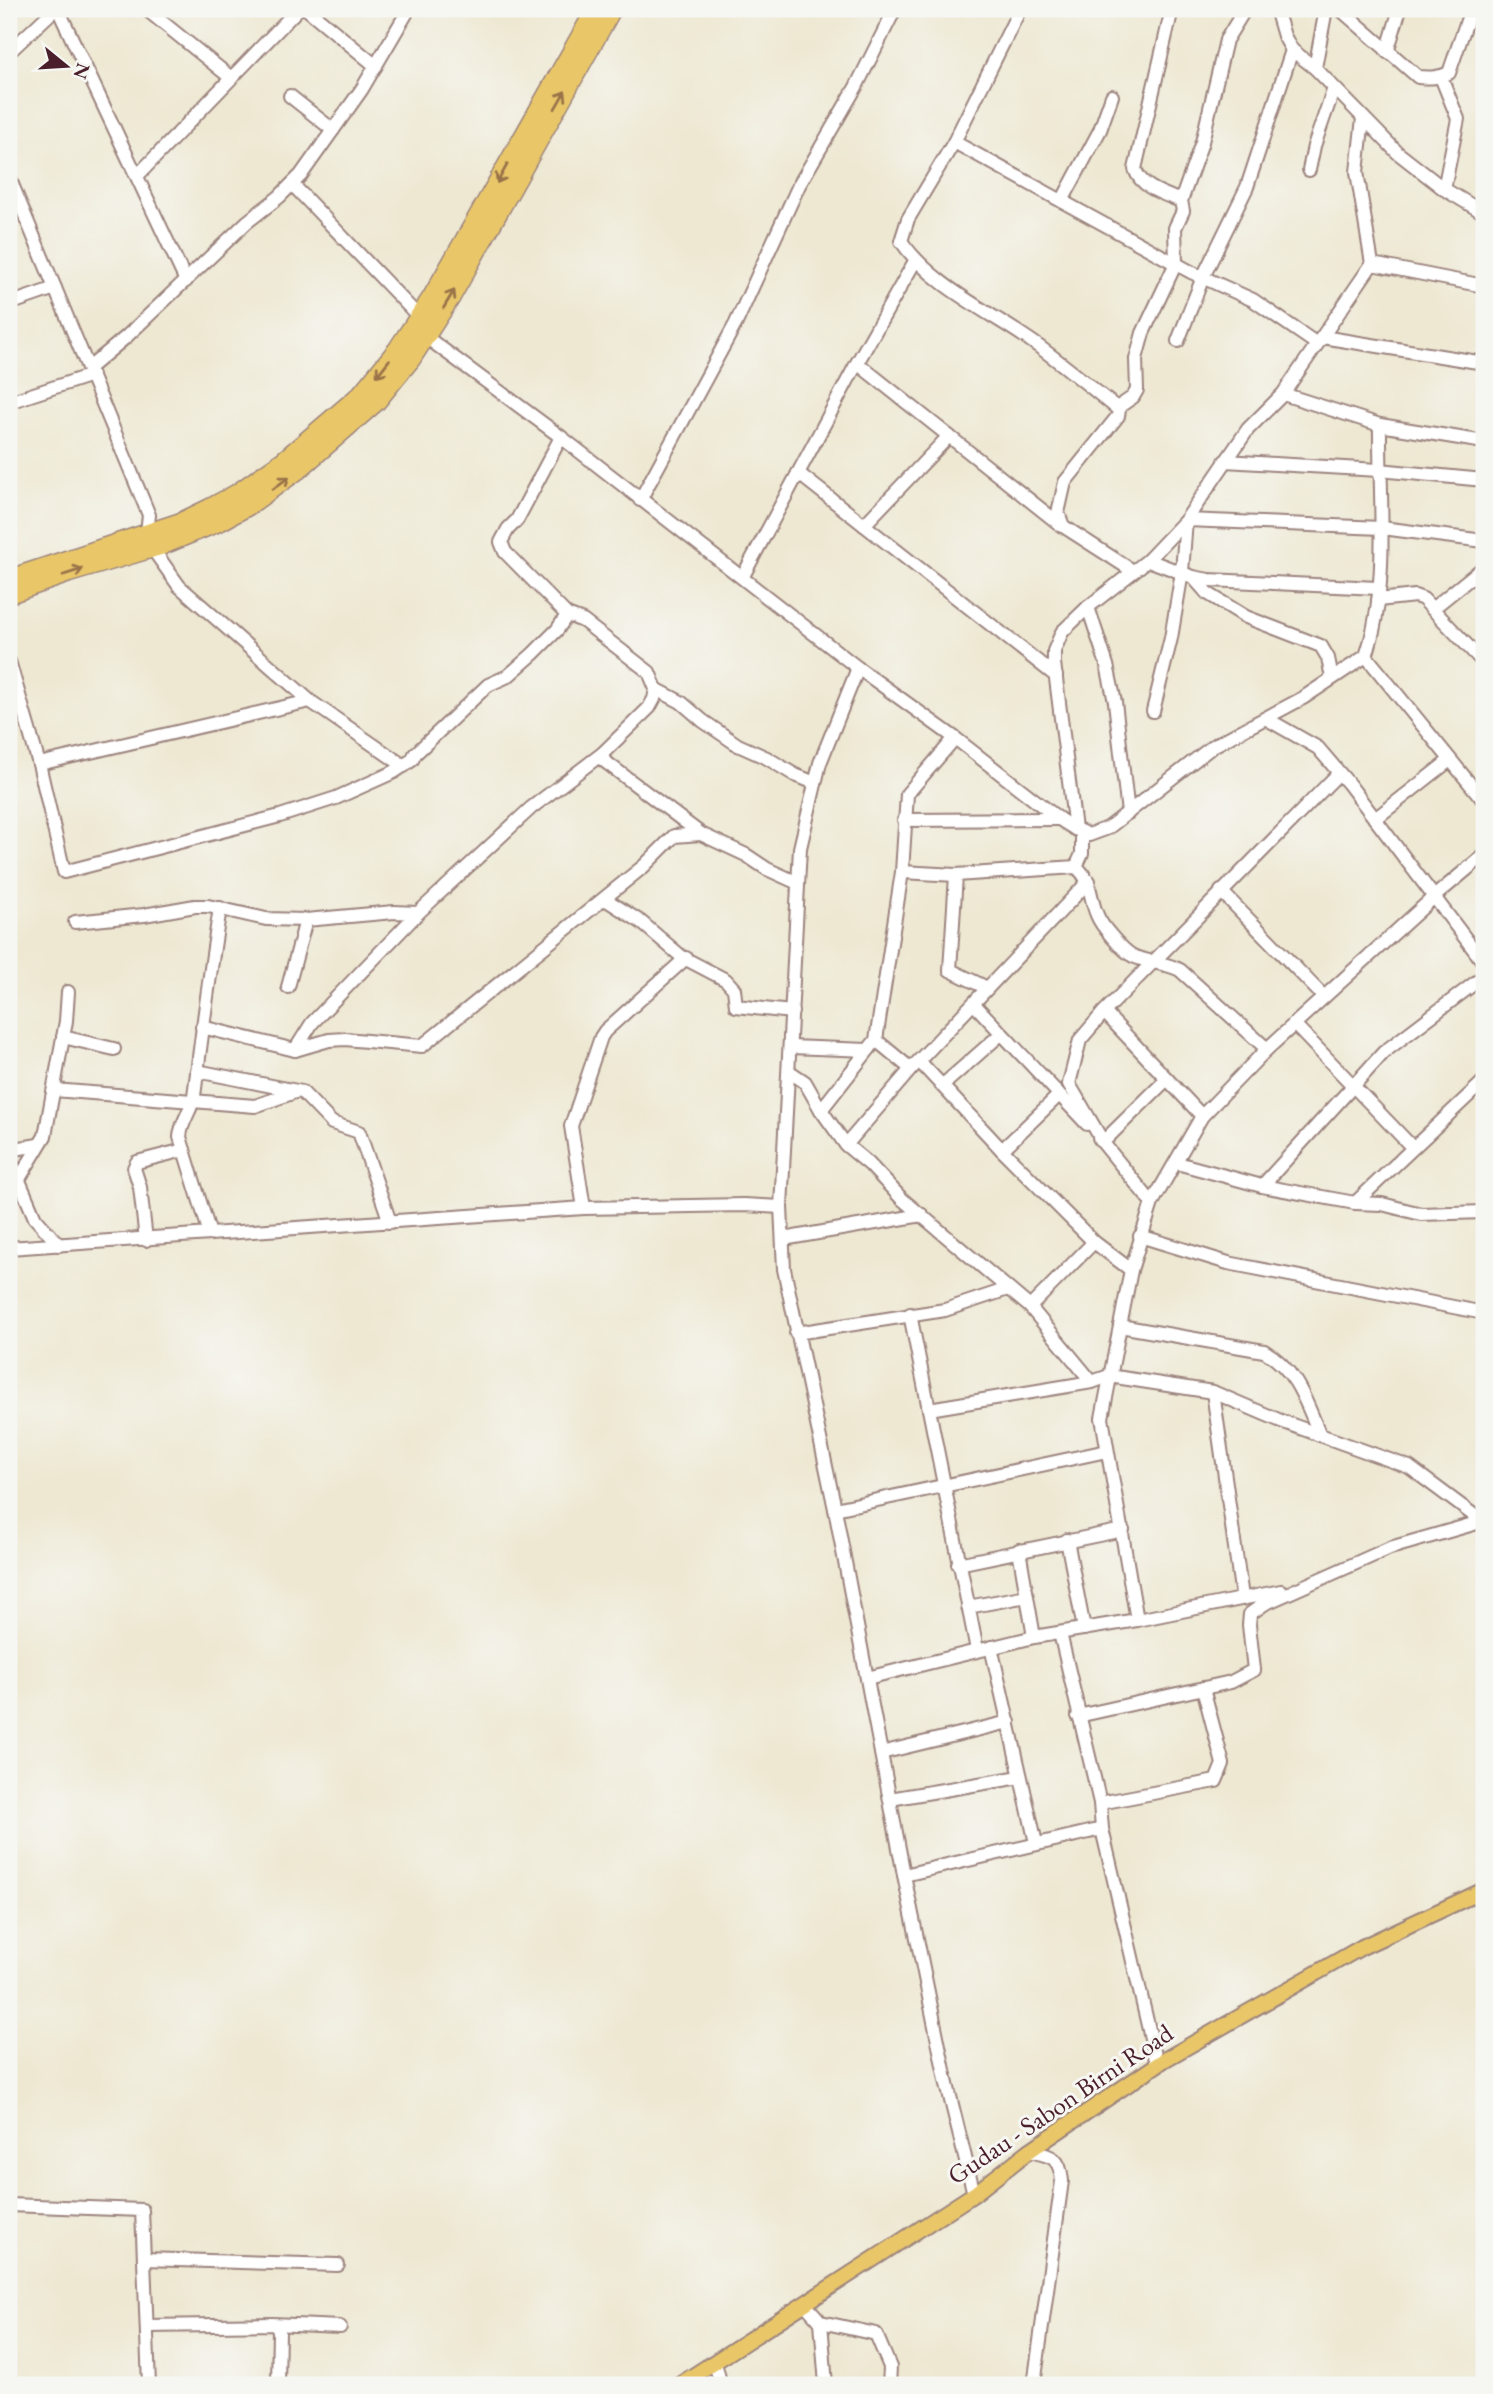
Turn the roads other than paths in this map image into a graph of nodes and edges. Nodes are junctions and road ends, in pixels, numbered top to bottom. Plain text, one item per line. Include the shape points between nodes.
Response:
1 (57, 9) edge
2 (146, 9) edge
3 (298, 9) edge
4 (307, 9) edge
5 (409, 9) edge
6 (596, 9) edge
7 (612, 9) edge
8 (895, 9) edge
9 (1020, 9) edge
10 (1172, 9) edge
11 (1245, 9) edge
12 (1276, 9) edge
13 (1326, 9) edge
14 (1340, 9) edge
15 (1400, 9) edge
16 (1471, 9) edge
17 (1292, 50) junction
18 (9, 52) edge
19 (1387, 52) junction
20 (376, 66) junction
21 (1315, 68) junction
22 (230, 77) junction
23 (1441, 77) junction
24 (1334, 88) junction
25 (290, 96) dead end
26 (1112, 96) dead end
27 (1363, 118) junction
28 (333, 130) junction
29 (954, 142) junction
30 (1309, 170) dead end
31 (138, 175) junction
32 (9, 177) edge
33 (292, 184) junction
34 (1444, 189) junction
35 (1062, 201) junction
36 (1181, 201) junction
37 (1484, 213) edge
38 (915, 261) junction
39 (1176, 263) junction
40 (1372, 264) junction
41 (1203, 277) junction
42 (187, 281) junction
43 (1484, 286) edge
44 (55, 288) junction
45 (9, 304) edge
46 (419, 317) junction
47 (426, 337) junction
48 (1178, 341) dead end
49 (1320, 341) junction
50 (857, 363) junction
51 (1484, 363) edge
52 (90, 371) junction
53 (1283, 394) junction
54 (9, 402) edge
55 (1117, 408) junction
56 (1380, 425) junction
57 (949, 436) junction
58 (561, 437) junction
59 (1484, 442) edge
60 (1225, 461) junction
61 (1379, 470) junction
62 (798, 473) junction
63 (1484, 480) edge
64 (640, 500) junction
65 (149, 514) junction
66 (1186, 520) junction
67 (864, 525) junction
68 (1063, 526) junction
69 (1382, 528) junction
70 (171, 534) junction
71 (150, 541) junction
72 (1484, 541) edge
73 (1148, 560) junction
74 (1484, 567) edge
75 (1133, 571) junction
76 (1188, 574) junction
77 (743, 576) junction
78 (9, 579) edge
79 (9, 594) edge
80 (1378, 594) junction
81 (1088, 607) junction
82 (1432, 609) junction
83 (567, 615) junction
84 (1366, 656) junction
85 (9, 661) edge
86 (1484, 663) edge
87 (858, 668) junction
88 (1056, 676) junction
89 (1332, 678) junction
90 (12, 688) edge
91 (656, 689) junction
92 (310, 701) junction
93 (1153, 710) dead end
94 (1267, 719) junction
95 (955, 738) junction
96 (603, 753) junction
97 (1450, 760) junction
98 (39, 764) junction
99 (404, 766) junction
100 (1339, 773) junction
101 (816, 783) junction
102 (1484, 801) edge
103 (1128, 813) junction
104 (1059, 818) junction
105 (1375, 819) junction
106 (904, 820) junction
107 (1079, 831) junction
108 (701, 834) junction
109 (1484, 855) edge
110 (1076, 867) junction
111 (902, 872) junction
112 (956, 875) junction
113 (1089, 881) junction
114 (799, 883) junction
115 (1222, 891) junction
116 (1435, 896) junction
117 (605, 898) junction
118 (219, 908) junction
119 (418, 913) junction
120 (306, 920) junction
121 (75, 922) dead end
122 (686, 958) junction
123 (1153, 961) junction
124 (1484, 963) edge
125 (1484, 976) edge
126 (288, 988) dead end
127 (987, 988) junction
128 (68, 992) dead end
129 (1324, 997) junction
130 (974, 1004) junction
131 (792, 1012) junction
132 (1104, 1012) junction
133 (1294, 1024) junction
134 (202, 1027) junction
135 (1001, 1034) junction
136 (64, 1037) junction
137 (306, 1041) junction
138 (872, 1045) junction
139 (790, 1047) junction
140 (114, 1049) dead end
141 (1267, 1049) junction
142 (915, 1065) junction
143 (197, 1071) junction
144 (790, 1073) junction
145 (1167, 1079) junction
146 (1484, 1081) edge
147 (1354, 1085) junction
148 (943, 1086) junction
149 (54, 1090) junction
150 (295, 1092) junction
151 (1059, 1095) junction
152 (193, 1101) junction
153 (821, 1110) junction
154 (1202, 1116) junction
155 (1103, 1142) junction
156 (38, 1145) junction
157 (846, 1145) junction
158 (1412, 1147) junction
159 (9, 1150) edge
160 (184, 1150) junction
161 (1002, 1150) junction
162 (9, 1157) edge
163 (1177, 1163) junction
164 (19, 1179) junction
165 (1262, 1186) junction
166 (1152, 1203) junction
167 (1355, 1203) junction
168 (781, 1207) junction
169 (584, 1208) junction
170 (1484, 1212) edge
171 (922, 1215) junction
172 (390, 1222) junction
173 (210, 1234) junction
174 (1140, 1236) junction
175 (783, 1239) junction
176 (146, 1240) junction
177 (1094, 1242) junction
178 (59, 1245) junction
179 (9, 1248) edge
180 (1131, 1270) junction
181 (1008, 1289) junction
182 (1030, 1307) junction
183 (1484, 1313) edge
184 (910, 1314) junction
185 (1120, 1326) junction
186 (796, 1333) junction
187 (1110, 1376) junction
188 (1092, 1382) junction
189 (1213, 1392) junction
190 (929, 1409) junction
191 (1320, 1435) junction
192 (1107, 1451) junction
193 (945, 1485) junction
194 (835, 1509) junction
195 (1484, 1522) edge
196 (1123, 1530) junction
197 (1067, 1541) junction
198 (1019, 1550) junction
199 (958, 1564) junction
200 (1296, 1588) junction
201 (1027, 1596) junction
202 (1242, 1597) junction
203 (968, 1607) junction
204 (1137, 1620) junction
205 (1084, 1629) junction
206 (1060, 1633) junction
207 (1034, 1637) junction
208 (991, 1647) junction
209 (976, 1650) junction
210 (867, 1678) junction
211 (1203, 1688) junction
212 (1079, 1716) junction
213 (1009, 1722) junction
214 (881, 1753) junction
215 (1020, 1777) junction
216 (890, 1799) junction
217 (1100, 1802) junction
218 (1102, 1829) junction
219 (1036, 1843) junction
220 (904, 1875) junction
221 (1484, 1890) edge
222 (1157, 2064) junction
223 (1029, 2151) junction
224 (974, 2194) junction
225 (9, 2205) edge
226 (145, 2259) junction
227 (338, 2265) dead end
228 (805, 2304) junction
229 (821, 2322) junction
230 (276, 2325) junction
231 (148, 2326) junction
232 (341, 2327) dead end
233 (715, 2363) junction
234 (149, 2385) edge
235 (278, 2385) edge
236 (679, 2385) edge
237 (721, 2385) edge
238 (826, 2385) edge
239 (889, 2385) edge
240 (1034, 2385) edge

1 - 18 street
1 - 31 street
2 - 22 street
3 - 22 street
4 - 20 street
5 - 20 street
6 -> 46 highway
47 -> 7 highway
8 - 64 street via 799,185 731,333
9 - 29 street
10 - 36 street via 1135,169 1138,178 1151,188
11 - 36 street via 1226,40 1202,142
12 - 17 street
13 - 21 street
14 - 19 street
15 - 19 street
16 - 23 street via 1453,66
17 - 21 street
17 - 41 street via 1247,187
19 - 23 street via 1418,77
20 - 28 street
21 - 24 street
22 - 31 street
23 - 34 street via 1458,119
24 - 27 street
24 - 30 street
25 - 28 street
26 - 35 street via 1100,130
27 - 34 street
27 - 40 street via 1357,172
28 - 33 street
29 - 35 street
29 - 38 street via 908,219 901,241
31 - 42 street
32 - 44 street
33 - 42 street
33 - 46 street
34 - 37 street
35 - 39 street
36 - 39 street via 1183,211 1175,228
38 - 50 street
38 - 55 street via 1034,343
39 - 41 street
39 - 55 street via 1143,333 1136,359 1137,390
40 - 43 street
40 - 49 street
41 - 48 street
41 - 49 street via 1253,300
42 - 52 street
44 - 45 street
44 - 52 street
46 -> 70 highway via 360,395 300,447
47 - 58 street
70 -> 47 highway via 221,521 298,470 376,402
49 - 51 street
49 - 53 street
50 - 57 street
50 - 62 street
52 - 54 street
52 - 65 street
53 - 56 street
53 - 60 street via 1248,429
55 - 68 street via 1118,416 1065,482 1058,513
56 - 59 street
56 - 61 street
57 - 67 street
57 - 68 street
58 - 64 street
58 - 83 street via 501,542 505,552
60 - 61 street
60 - 66 street
61 - 63 street
61 - 69 street
62 - 67 street
62 - 77 street
64 - 77 street
65 - 70 street
65 - 71 street
66 - 69 street
66 - 73 street
66 - 76 street
67 - 88 street
68 - 75 street
69 - 72 street
69 - 80 street
70 - 71 highway
71 - 78 highway
79 -> 71 highway
71 - 92 street via 179,586
73 - 75 street
73 - 76 street
74 - 82 street
75 - 81 street
76 - 80 street via 1209,580
76 - 89 street via 1207,593 1246,617 1321,646
76 - 93 street
77 - 87 street
80 - 82 street via 1415,596
80 - 84 street
81 - 88 street via 1062,632 1055,651
81 - 103 street via 1115,702
82 - 86 street
83 - 91 street via 583,621 649,672
83 - 99 street via 533,654 508,676 488,685
84 - 89 street
84 - 97 street
85 - 90 street
87 - 95 street
87 - 101 street
88 - 107 street
89 - 94 street
90 - 98 street
91 - 96 street via 649,708
91 - 101 street via 738,745
92 - 98 street
92 - 99 street
94 - 100 street via 1318,748
94 - 103 street via 1213,746
95 - 104 street
95 - 106 street via 907,794
96 - 108 street via 603,760
96 - 119 street via 531,808
97 - 102 street
97 - 105 street
98 - 99 street via 64,872 280,816 336,798
100 - 105 street
100 - 115 street
101 - 114 street via 800,848
103 - 107 street via 1089,835
104 - 106 street
104 - 107 street
105 - 116 street
106 - 111 street
107 - 110 street via 1082,854
108 - 114 street
108 - 117 street via 674,836
109 - 116 street
110 - 112 street
110 - 113 street
111 - 112 street
111 - 138 street
112 - 127 street via 950,970
113 - 123 street via 1102,926 1132,955
113 - 127 street
114 - 131 street
115 - 123 street
115 - 129 street
116 - 124 street
116 - 129 street
117 - 122 street
117 - 137 street via 422,1046 345,1039
118 - 120 street via 266,919
118 - 121 street via 195,906
118 - 134 street
119 - 120 street
119 - 137 street
120 - 126 street
122 - 131 street via 726,980 734,989 736,1006
122 - 169 street via 601,1037 571,1126
123 - 132 street
123 - 141 street via 1180,970
125 - 147 street via 1384,1052
127 - 130 street
128 - 136 street
129 - 133 street
130 - 135 street
130 - 142 street
131 - 139 street
132 - 145 street
132 - 155 street via 1080,1040 1069,1084
133 - 141 street
133 - 147 street
134 - 137 street via 295,1050
134 - 143 street
135 - 148 street
135 - 151 street
136 - 140 street
136 - 149 street
138 - 139 street
138 - 142 street
138 - 153 street
139 - 144 street
141 - 154 street
142 - 148 street
142 - 157 street
143 - 150 street
143 - 152 street
144 - 153 street via 805,1082
144 - 168 street
145 - 154 street
145 - 155 street
146 - 158 street
147 - 158 street
147 - 165 street
148 - 161 street
149 - 152 street
149 - 156 street via 45,1136
150 - 152 street via 255,1106
150 - 172 street via 302,1092 332,1123 359,1132
151 - 155 street
151 - 161 street
152 - 160 street via 181,1131
153 - 157 street
154 - 163 street
155 - 166 street
156 - 159 street
156 - 164 street
157 - 171 street
158 - 167 street
160 - 173 street
160 - 176 street via 137,1162 134,1168
161 - 177 street
162 - 164 street
163 - 165 street
163 - 166 street
164 - 178 street via 35,1218
165 - 167 street
166 - 174 street
167 - 170 street via 1421,1214
168 - 169 street
168 - 175 street
169 - 172 street
171 - 175 street
171 - 181 street
172 - 173 street
173 - 176 street
174 - 180 street
174 - 183 street via 1228,1263
175 - 186 street
176 - 178 street
177 - 180 street
177 - 182 street
178 - 179 street
180 - 185 street
181 - 182 street
181 - 184 street via 945,1310
182 - 188 street
184 - 186 street
184 - 190 street
185 - 187 street
185 - 191 street via 1264,1351 1281,1361
186 - 194 street
187 - 188 street
187 - 189 street
187 - 192 street via 1102,1418
188 - 190 street
189 - 191 street
189 - 202 street
190 - 193 street
191 - 195 street via 1409,1467
192 - 193 street
192 - 196 street
193 - 194 street
193 - 199 street
194 - 210 street
195 - 200 street via 1390,1548
196 - 197 street
196 - 204 street
197 - 198 street
197 - 205 street
198 - 199 street
198 - 201 street
199 - 203 street
200 - 202 street
200 - 211 street via 1250,1614 1254,1670 1231,1682
201 - 203 street
201 - 207 street
202 - 204 street
203 - 209 street
204 - 205 street
205 - 206 street
206 - 207 street
206 - 212 street
207 - 208 street
208 - 209 street
208 - 213 street
209 - 210 street
210 - 214 street
211 - 212 street
211 - 217 street via 1223,1764 1216,1781
212 - 217 street
213 - 214 street
213 - 215 street
214 - 216 street
215 - 216 street
215 - 219 street
216 - 220 street
217 - 218 street
218 - 219 street
218 - 222 street
219 - 220 street
220 - 224 street
221 - 222 main road, Gudau - Sabon Birni Road via 1362,1947
222 - 223 main road, Gudau - Sabon Birni Road
223 - 224 main road, Gudau - Sabon Birni Road
223 - 240 street via 1054,2158 1062,2181
224 - 228 main road, Gudau - Sabon Birni Road
225 - 226 street via 142,2210
226 - 227 street
226 - 231 street
228 - 229 street
228 - 233 main road, Gudau - Sabon Birni Road
229 - 238 street
229 - 239 street via 876,2333 890,2367
230 - 231 street
230 - 232 street
230 - 235 street
231 - 234 street
233 - 236 main road, Gudau - Sabon Birni Road
233 - 237 street

